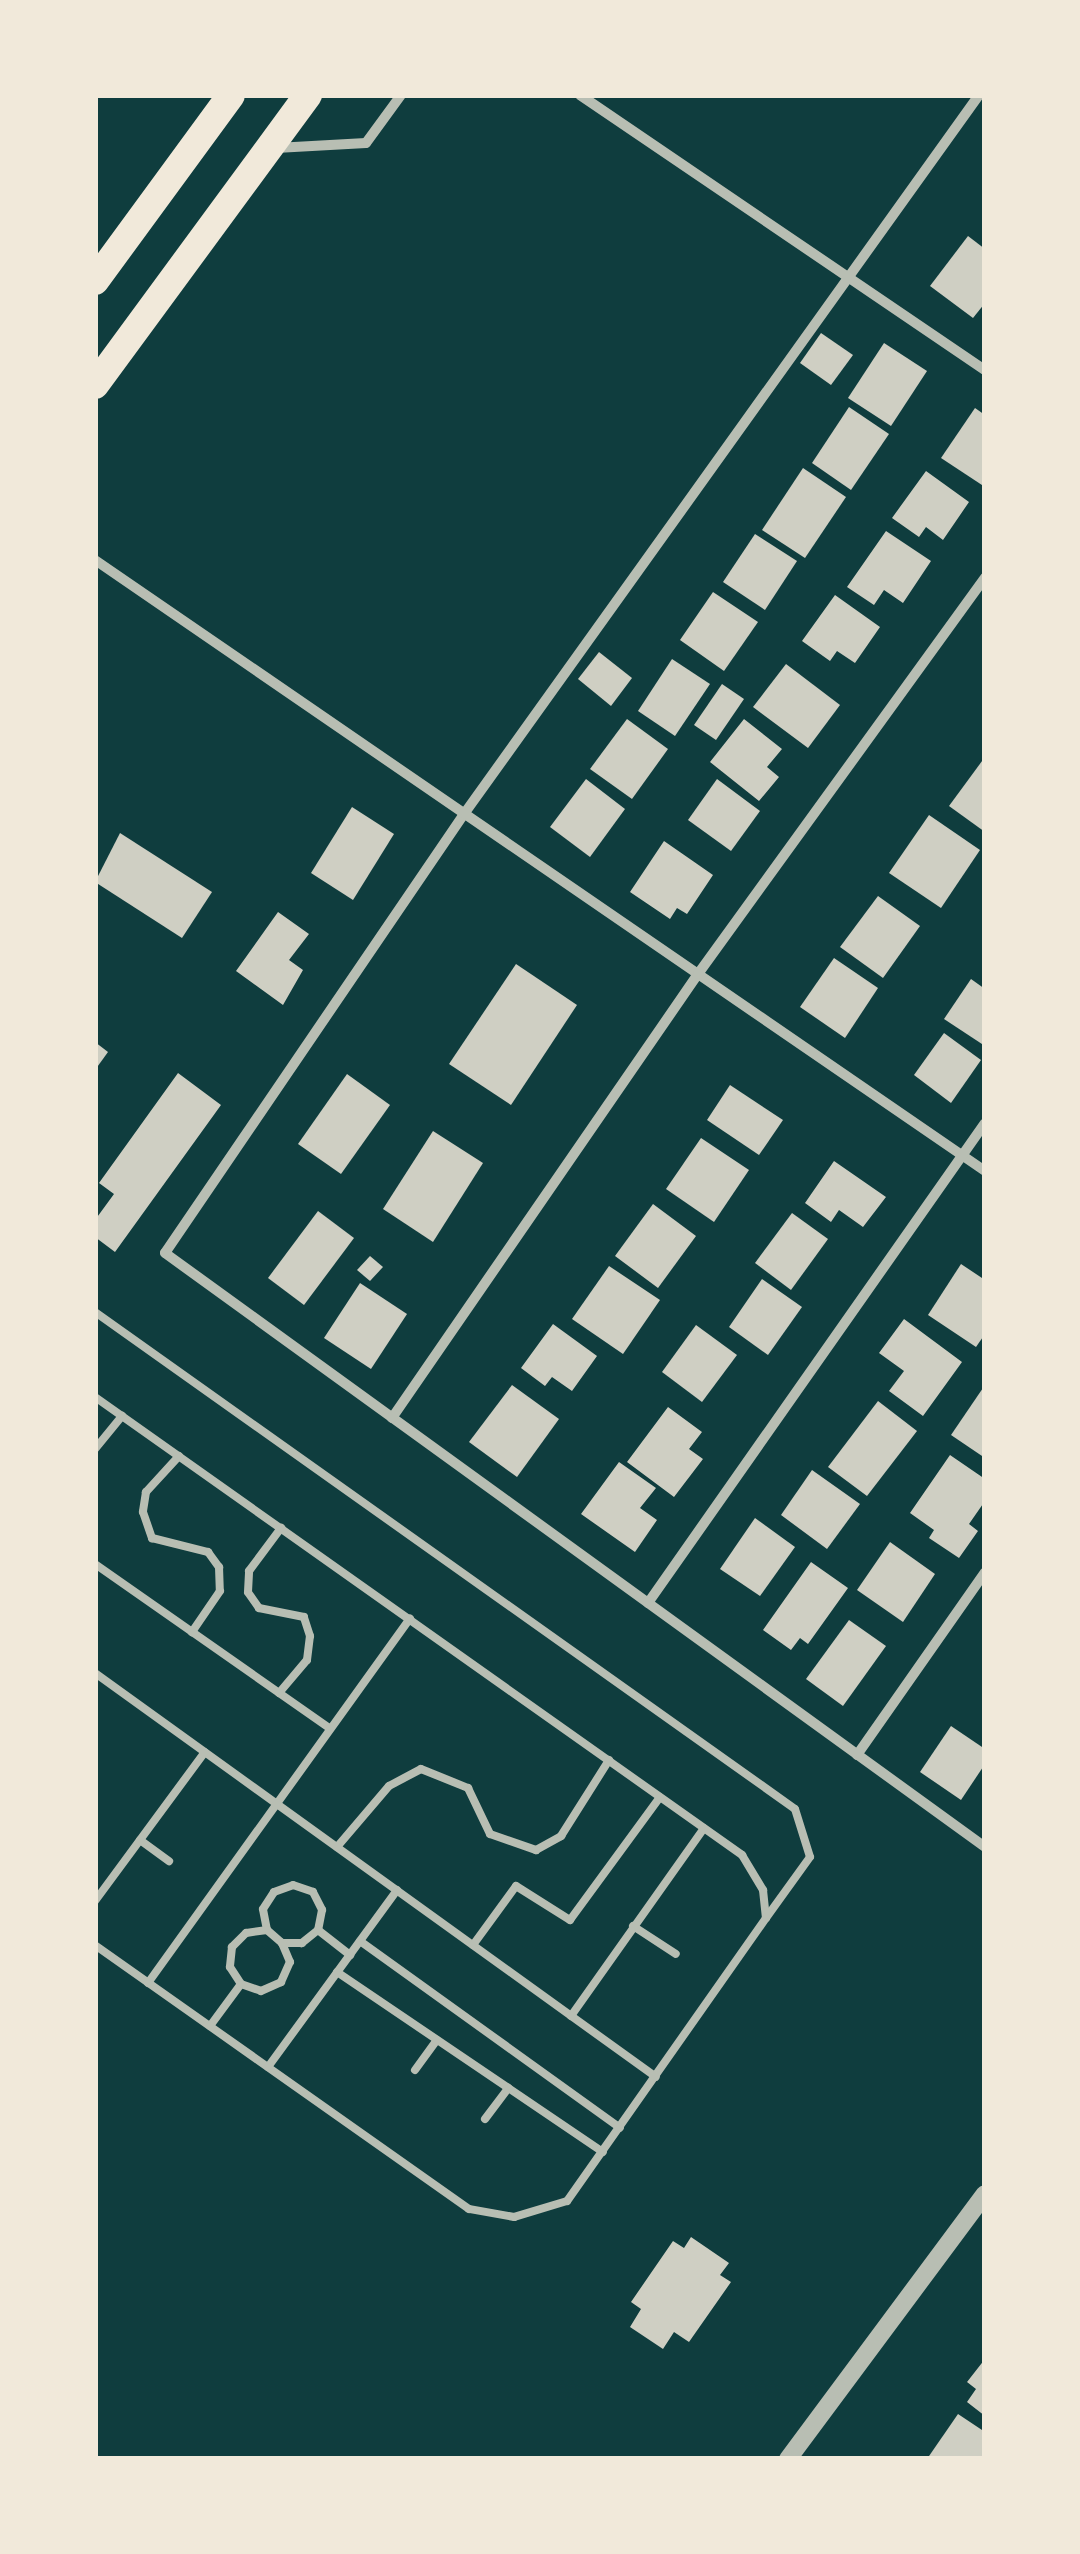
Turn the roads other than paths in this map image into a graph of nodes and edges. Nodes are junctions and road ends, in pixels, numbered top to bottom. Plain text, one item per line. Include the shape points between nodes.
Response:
1 (231, 95) edge
2 (308, 95) edge
3 (401, 95) edge
4 (580, 95) edge
5 (979, 95) edge
6 (269, 148) junction
7 (850, 275) junction
8 (95, 281) edge
9 (985, 370) edge
10 (95, 385) edge
11 (95, 560) edge
12 (985, 577) edge
13 (464, 814) junction
14 (698, 974) junction
15 (985, 1123) edge
16 (962, 1154) junction
17 (985, 1171) edge
18 (95, 1312) edge
19 (95, 1397) edge
20 (122, 1416) junction
21 (392, 1418) junction
22 (95, 1449) edge
23 (179, 1456) junction
24 (281, 1528) junction
25 (95, 1564) edge
26 (985, 1572) edge
27 (648, 1603) junction
28 (410, 1618) junction
29 (192, 1632) junction
30 (95, 1673) edge
31 (279, 1693) junction
32 (329, 1728) junction
33 (204, 1752) junction
34 (858, 1755) junction
35 (609, 1760) junction
36 (660, 1797) junction
37 (274, 1802) junction
38 (704, 1828) junction
39 (140, 1840) junction
40 (337, 1847) junction
41 (985, 1847) edge
42 (169, 1862) dead end
43 (397, 1890) junction
44 (95, 1900) edge
45 (766, 1918) junction
46 (633, 1926) junction
47 (266, 1930) junction
48 (318, 1930) junction
49 (360, 1940) junction
50 (282, 1943) junction
51 (95, 1945) edge
52 (473, 1946) junction
53 (676, 1954) dead end
54 (350, 1955) junction
55 (337, 1972) junction
56 (148, 1983) junction
57 (240, 1984) junction
58 (571, 2016) junction
59 (210, 2026) junction
60 (437, 2040) junction
61 (268, 2068) junction
62 (415, 2070) dead end
63 (656, 2077) junction
64 (508, 2088) junction
65 (485, 2119) dead end
66 (620, 2128) junction
67 (603, 2152) junction
68 (985, 2194) edge
69 (788, 2459) edge

1 - 8 highway
2 - 6 highway
3 - 6 street via 366,143
4 - 7 street
5 - 7 street
6 - 10 highway
7 - 9 street
7 - 13 street
11 - 13 street
12 - 14 street
13 - 14 street
13 - 21 street via 165,1253
14 - 16 street
14 - 21 street
15 - 16 street
16 - 17 street
16 - 27 street
18 - 45 lane via 795,1810 810,1858
19 - 20 lane
20 - 22 lane
20 - 23 lane
21 - 27 street
23 - 24 lane
23 - 29 lane via 146,1492 144,1512 152,1538 173,1547 191,1544 219,1567 220,1591
24 - 28 lane
24 - 31 lane via 249,1571 248,1592 259,1608 304,1617 310,1636 306,1660
25 - 29 lane
26 - 34 street
27 - 34 street
28 - 32 lane
28 - 35 lane
29 - 31 lane
30 - 33 lane
31 - 32 lane
32 - 37 lane
33 - 37 lane
33 - 39 lane
34 - 41 street
35 - 36 lane
35 - 40 lane via 562,1836 536,1850 490,1834 468,1788 421,1769 389,1786
36 - 38 lane
36 - 52 lane via 570,1920 516,1886
37 - 40 lane
37 - 56 lane
38 - 45 lane via 742,1855 763,1890
38 - 46 lane
39 - 42 lane
39 - 44 lane
40 - 43 lane
43 - 49 lane
43 - 52 lane
45 - 63 lane
46 - 53 lane
46 - 58 lane
47 - 48 lane via 263,1909 274,1892 293,1885 312,1892 322,1910
47 - 50 lane
47 - 57 lane via 246,1932 232,1947 230,1967
48 - 50 lane via 302,1943
48 - 54 lane
49 - 54 lane
49 - 66 lane
50 - 57 lane via 290,1962 281,1982 261,1990
51 - 56 lane
52 - 58 lane
54 - 55 lane
55 - 60 lane
55 - 61 lane
56 - 59 lane
57 - 59 lane
58 - 63 lane
59 - 61 lane
60 - 62 lane
60 - 64 lane
61 - 67 lane via 469,2209 514,2217 567,2200
63 - 66 lane
64 - 65 lane
64 - 67 lane
66 - 67 lane
68 - 69 street

